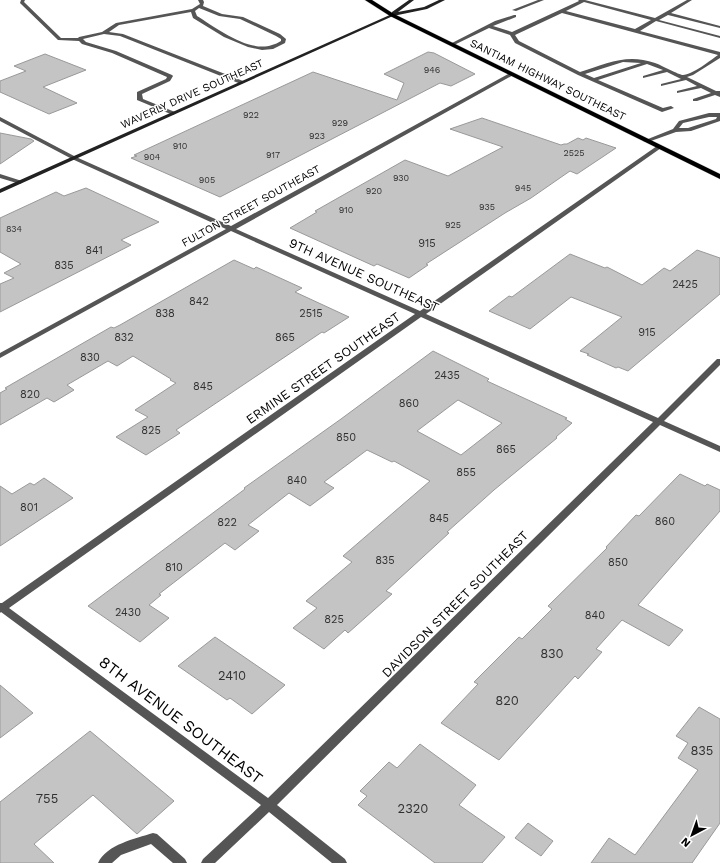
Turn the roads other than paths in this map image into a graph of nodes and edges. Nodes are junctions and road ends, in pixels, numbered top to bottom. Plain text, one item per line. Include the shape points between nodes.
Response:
1 (23, 0) edge
2 (200, 0) edge
3 (368, 0) edge
4 (412, 0) edge
5 (443, 0) edge
6 (542, 0) edge
7 (581, 0) edge
8 (690, 0) edge
9 (532, 4) junction
10 (200, 7) junction
11 (193, 10) junction
12 (561, 11) junction
13 (521, 12) dead end
14 (667, 13) junction
15 (508, 14) dead end
16 (392, 15) junction
17 (656, 20) junction
18 (496, 22) junction
19 (489, 26) junction
20 (720, 27) edge
21 (636, 32) junction
22 (104, 33) junction
23 (512, 34) junction
24 (720, 37) edge
25 (80, 40) junction
26 (452, 44) junction
27 (720, 55) edge
28 (646, 63) junction
29 (666, 70) junction
30 (512, 74) junction
31 (580, 74) junction
32 (645, 77) dead end
33 (683, 78) junction
34 (593, 80) junction
35 (241, 82) junction
36 (621, 85) dead end
37 (663, 85) dead end
38 (700, 86) junction
39 (611, 88) junction
40 (679, 92) dead end
41 (639, 93) dead end
42 (719, 93) edge
43 (630, 96) junction
44 (654, 100) dead end
45 (696, 100) dead end
46 (645, 103) junction
47 (671, 108) dead end
48 (173, 113) junction
49 (720, 116) edge
50 (0, 119) edge
51 (675, 130) junction
52 (646, 141) junction
53 (659, 147) junction
54 (74, 158) junction
55 (0, 176) edge
56 (720, 177) edge
57 (20, 182) junction
58 (0, 191) edge
59 (231, 229) junction
60 (421, 314) junction
61 (0, 356) edge
62 (720, 361) edge
63 (659, 422) junction
64 (720, 449) edge
65 (1, 608) edge
66 (269, 805) junction
67 (104, 863) edge
68 (181, 863) edge
69 (207, 863) edge
70 (341, 863) edge

1 - 25 street via 22,2 60,39
2 - 10 street
3 - 16 main road, SANTIAM HIGHWAY SOUTHEAST
4 - 16 main road, WAVERLY DRIVE SOUTHEAST
5 - 16 main road, WAVERLY DRIVE SOUTHEAST via 424,8
6 - 9 street
7 - 12 street
7 - 17 street
8 - 14 street
9 - 13 street via 532,7
9 - 18 street via 525,5
10 - 11 street
10 - 11 street via 221,15 241,18 278,35 284,39 283,42 262,49 245,45 195,17
11 - 22 street via 118,24
12 - 21 street
12 - 23 street
14 - 17 street
14 - 20 street
15 - 18 street
16 - 26 main road, SANTIAM HIGHWAY SOUTHEAST
16 - 35 main road, WAVERLY DRIVE SOUTHEAST
17 - 21 street
17 - 24 street
18 - 19 street
19 - 23 street
19 - 26 street
21 - 27 street
22 - 25 street via 86,36
22 - 35 street via 121,35
23 - 31 street via 517,42
25 - 48 street via 170,76 168,80 139,93 140,100
26 - 30 main road, SANTIAM HIGHWAY SOUTHEAST
27 - 33 street
28 - 29 street
28 - 31 street via 627,60
28 - 34 street
29 - 32 street
29 - 33 street
30 - 52 main road, SANTIAM HIGHWAY SOUTHEAST
30 - 59 street, FULTON STREET SOUTHEAST
31 - 34 street
33 - 37 street
33 - 38 street
34 - 39 street
35 - 48 main road, WAVERLY DRIVE SOUTHEAST
36 - 39 street
38 - 40 street
38 - 42 street
39 - 43 street
41 - 43 street
42 - 45 street
43 - 46 street
44 - 46 street
46 - 47 street via 662,110
48 - 54 main road, WAVERLY DRIVE SOUTHEAST
49 - 51 street via 718,120 689,130
49 - 51 street via 709,115 681,122
50 - 54 street, 9TH AVENUE SOUTHEAST
51 - 52 street
52 - 53 main road, SANTIAM HIGHWAY SOUTHEAST
53 - 56 main road, SANTIAM HIGHWAY SOUTHEAST
53 - 60 street, ERMINE STREET SOUTHEAST
54 - 57 main road, WAVERLY DRIVE SOUTHEAST
54 - 59 street, 9TH AVENUE SOUTHEAST
55 - 57 street
57 - 58 main road, WAVERLY DRIVE SOUTHEAST
59 - 60 street, 9TH AVENUE SOUTHEAST
59 - 61 street, FULTON STREET SOUTHEAST
60 - 63 street, 9TH AVENUE SOUTHEAST
60 - 65 street, ERMINE STREET SOUTHEAST
62 - 63 street, DAVIDSON STREET SOUTHEAST
63 - 64 street, 9TH AVENUE SOUTHEAST
63 - 66 street, DAVIDSON STREET SOUTHEAST
65 - 66 street, 8TH AVENUE SOUTHEAST
66 - 69 street, DAVIDSON STREET SOUTHEAST
66 - 70 street, 8TH AVENUE SOUTHEAST
67 - 68 street via 117,851 152,838

